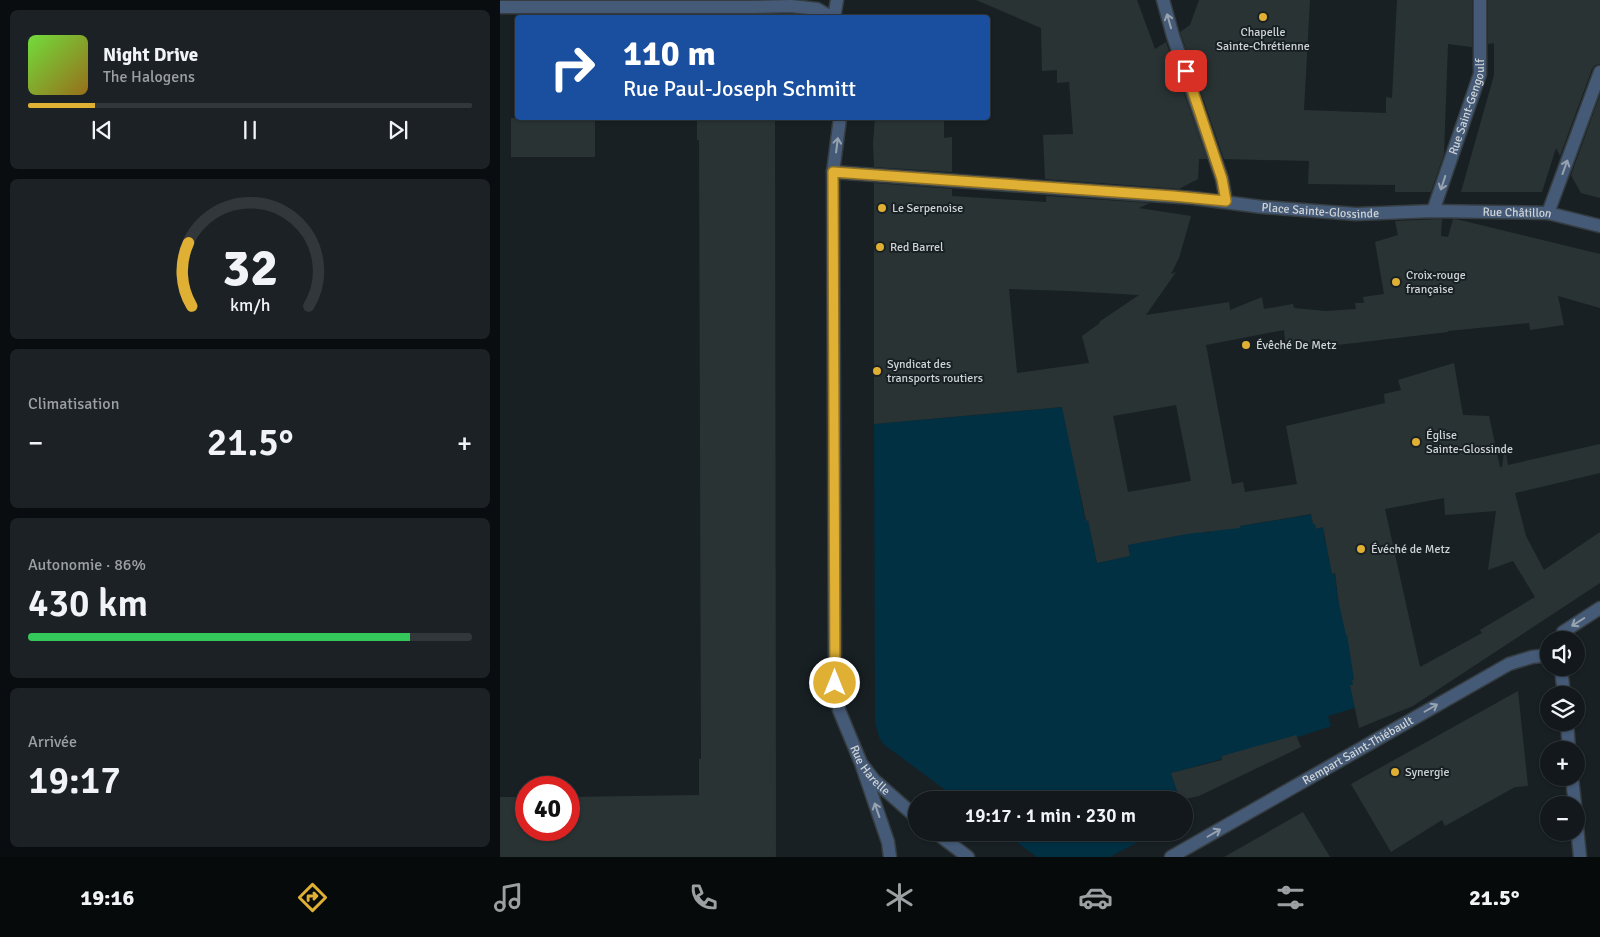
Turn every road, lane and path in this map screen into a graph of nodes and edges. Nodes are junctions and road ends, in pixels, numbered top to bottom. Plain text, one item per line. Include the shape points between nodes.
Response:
1 (836, 0) edge
2 (1164, 0) edge
3 (1480, 0) edge
4 (500, 7) edge
5 (828, 15) edge
6 (834, 15) edge
7 (1600, 72) edge
8 (840, 120) edge
9 (833, 172) junction
10 (1226, 201) junction
11 (1433, 211) junction
12 (1548, 213) junction
13 (1600, 226) edge
14 (1600, 608) edge
15 (1565, 631) edge
16 (1540, 656) edge
17 (861, 763) junction
18 (908, 810) edge
19 (947, 841) edge
20 (1578, 841) edge
21 (890, 857) edge
22 (968, 857) edge
23 (1171, 857) edge
24 (1580, 857) edge

1 - 6 street
10 -> 2 street via 1222,179
3 -> 11 street, Rue Saint-Gengoulf via 1480,74
4 - 5 street via 791,6 817,9
12 -> 7 street
9 -> 8 street, Rue Harelle
9 - 10 street, Place Sainte-Glossinde
9 - 17 street, Rue Harelle via 835,683 839,710
10 - 11 street, Place Sainte-Glossinde via 1356,214
11 - 12 street, Rue Châtillon
12 - 13 street, Rue Châtillon
14 -> 15 street
23 -> 16 street, Rempart Saint-Thiébault via 1510,664
17 - 18 street, Rue Harelle via 874,780
21 -> 17 street via 888,842
19 - 22 street
20 - 24 street

